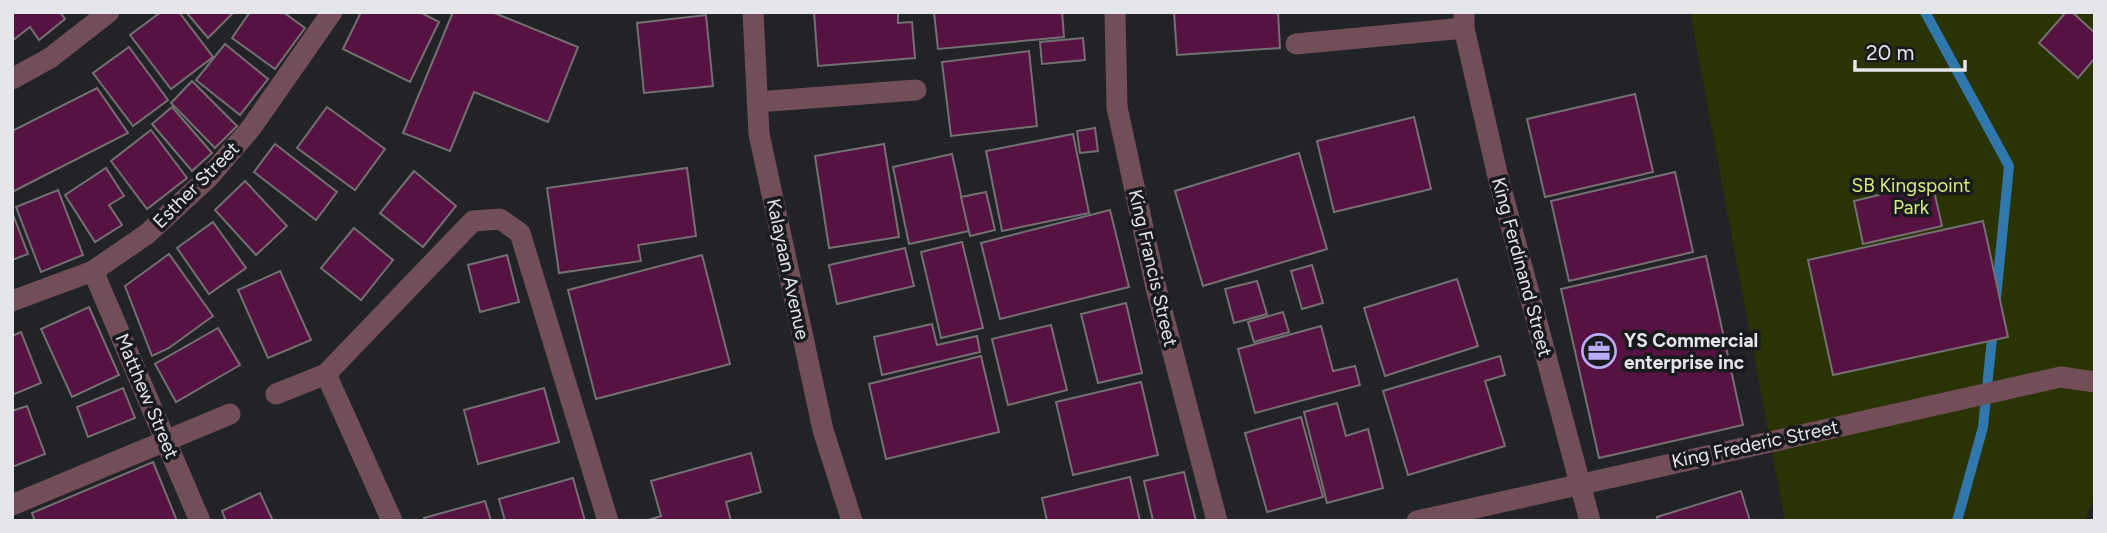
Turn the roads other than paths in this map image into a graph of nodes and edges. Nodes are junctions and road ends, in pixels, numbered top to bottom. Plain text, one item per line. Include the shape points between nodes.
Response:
1 (109, 12) edge
2 (332, 12) edge
3 (753, 12) edge
4 (1115, 12) edge
5 (1464, 20) edge
6 (1296, 44) dead end
7 (12, 79) edge
8 (916, 90) dead end
9 (757, 102) junction
10 (93, 271) junction
11 (12, 301) edge
12 (326, 374) junction
13 (2095, 382) edge
14 (276, 394) dead end
15 (230, 414) dead end
16 (167, 440) junction
17 (1581, 483) junction
18 (12, 505) edge
19 (200, 521) edge
20 (392, 521) edge
21 (608, 521) edge
22 (852, 521) edge
23 (1217, 521) edge
24 (1417, 521) edge
25 (1590, 521) edge

1 - 7 street via 50,58
2 - 10 street, Esther Street via 251,128 209,177 147,234
3 - 9 street, Kalayaan Avenue
4 - 23 street, King Francis Street via 1117,107 1156,288
5 - 6 street
5 - 17 street, King Ferdinand Street via 1498,177
8 - 9 street
9 - 22 street, Kalayaan Avenue via 759,134 823,430
10 - 11 street, Esther Street
10 - 16 street, Matthew Street
12 - 14 street
12 - 20 street
12 - 21 street via 473,221 500,219 520,233
13 - 17 street, King Frederic Street via 2062,377
15 - 16 street
16 - 18 street
16 - 19 street, Matthew Street
17 - 24 street, King Frederic Street
17 - 25 street, King Ferdinand Street

